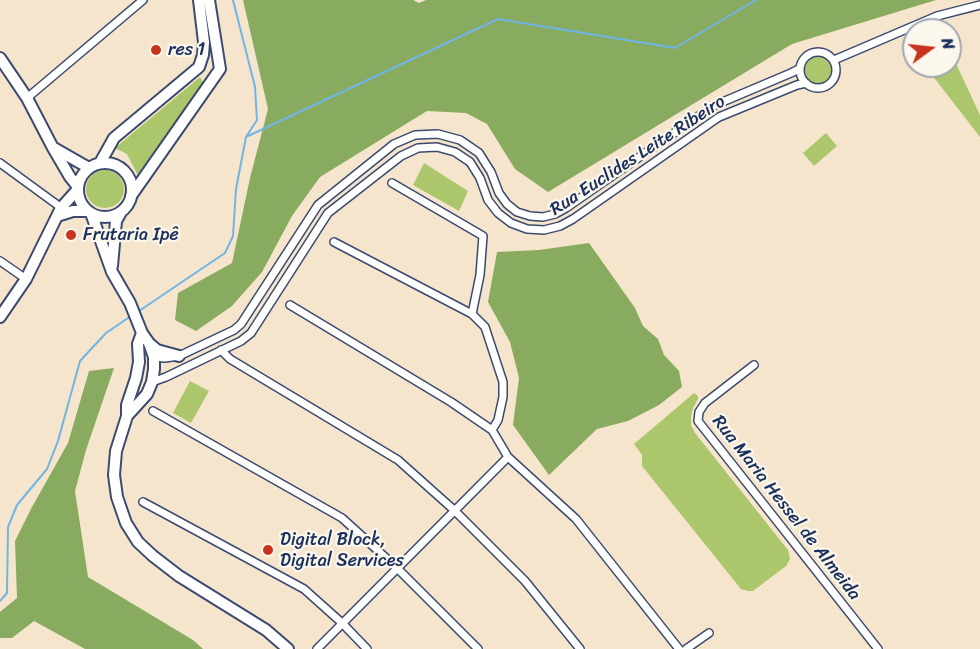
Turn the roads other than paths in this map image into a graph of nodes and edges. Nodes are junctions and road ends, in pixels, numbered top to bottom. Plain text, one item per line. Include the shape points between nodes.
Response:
1 (143, 0) edge
2 (199, 0) edge
3 (209, 0) edge
4 (980, 5) edge
5 (0, 58) edge
6 (834, 60) junction
7 (799, 69) junction
8 (806, 83) junction
9 (27, 98) junction
10 (53, 148) junction
11 (0, 163) edge
12 (100, 163) junction
13 (89, 168) junction
14 (392, 183) dead end
15 (78, 188) junction
16 (131, 196) junction
17 (61, 212) junction
18 (90, 212) junction
19 (121, 212) junction
20 (309, 218) junction
21 (320, 225) junction
22 (334, 242) dead end
23 (0, 261) edge
24 (112, 272) junction
25 (26, 279) junction
26 (290, 305) dead end
27 (472, 314) junction
28 (0, 316) edge
29 (141, 330) junction
30 (225, 334) junction
31 (149, 343) junction
32 (206, 343) junction
33 (230, 346) junction
34 (221, 350) junction
35 (211, 355) junction
36 (179, 356) junction
37 (154, 357) junction
38 (139, 362) junction
39 (754, 365) dead end
40 (136, 378) junction
41 (152, 382) junction
42 (153, 411) dead end
43 (127, 416) junction
44 (492, 430) junction
45 (508, 457) junction
46 (143, 502) dead end
47 (454, 510) junction
48 (397, 568) junction
49 (342, 623) junction
50 (709, 633) dead end
51 (288, 649) edge
52 (317, 649) edge
53 (368, 649) edge
54 (478, 649) edge
55 (580, 649) edge
56 (679, 649) edge
57 (686, 649) edge
58 (878, 649) edge

1 - 9 street
2 - 12 main road via 204,42 198,67 114,138
3 - 16 main road via 220,69
4 - 6 street via 938,16
5 - 9 main road
6 - 7 street via 817,51 805,57
6 - 8 street via 836,74 827,86 814,88
7 - 8 street
7 - 20 street, Rua Euclides Leite Ribeiro via 713,106 555,214 543,217 518,212 499,193 479,153 460,140 438,134 415,135 394,144 325,198
8 - 21 street, Rua Euclides Leite Ribeiro via 719,117 560,226 535,230 511,223 488,200 470,162 437,147 418,148 401,156 333,208
9 - 10 main road
10 - 13 main road
10 - 15 main road
11 - 17 street
12 - 13 main road
12 - 16 main road via 118,166 125,172
13 - 15 main road
14 - 27 street via 483,236
15 - 17 main road
15 - 18 main road via 82,205
16 - 19 main road
17 - 18 main road
17 - 25 main road
18 - 19 main road via 106,217
18 - 24 main road
19 - 24 main road via 116,221
20 - 21 street
20 - 30 street, Rua Euclides Leite Ribeiro via 241,324
21 - 33 street, Rua Euclides Leite Ribeiro via 251,333
22 - 27 street
23 - 25 street
24 - 29 main road
25 - 28 main road
26 - 44 street
27 - 44 street via 485,327 503,382 498,420
29 - 31 main road
29 - 38 main road
30 - 32 street, Rua Euclides Leite Ribeiro
30 - 33 street
31 - 36 main road via 157,350
31 - 37 main road
32 - 35 street
32 - 36 street, Rua Euclides Leite Ribeiro
33 - 34 street, Rua Euclides Leite Ribeiro
34 - 35 street, Rua Euclides Leite Ribeiro
34 - 47 street via 398,460
35 - 41 street, Rua Euclides Leite Ribeiro
36 - 37 street, Rua Euclides Leite Ribeiro
37 - 38 main road
37 - 41 main road
38 - 40 main road
39 - 58 street, Rua Maria Hessel de Almeida via 705,404 698,421
40 - 41 main road
40 - 43 main road
41 - 43 main road via 147,394
42 - 48 street via 342,518
43 - 51 main road via 116,451 114,475 126,524 138,542 179,576 266,630
44 - 45 street
45 - 47 street
45 - 56 street via 576,519
46 - 49 street via 304,589
47 - 48 street
47 - 55 street via 525,581
48 - 49 street
48 - 54 street
49 - 52 street
49 - 53 street
50 - 57 street

